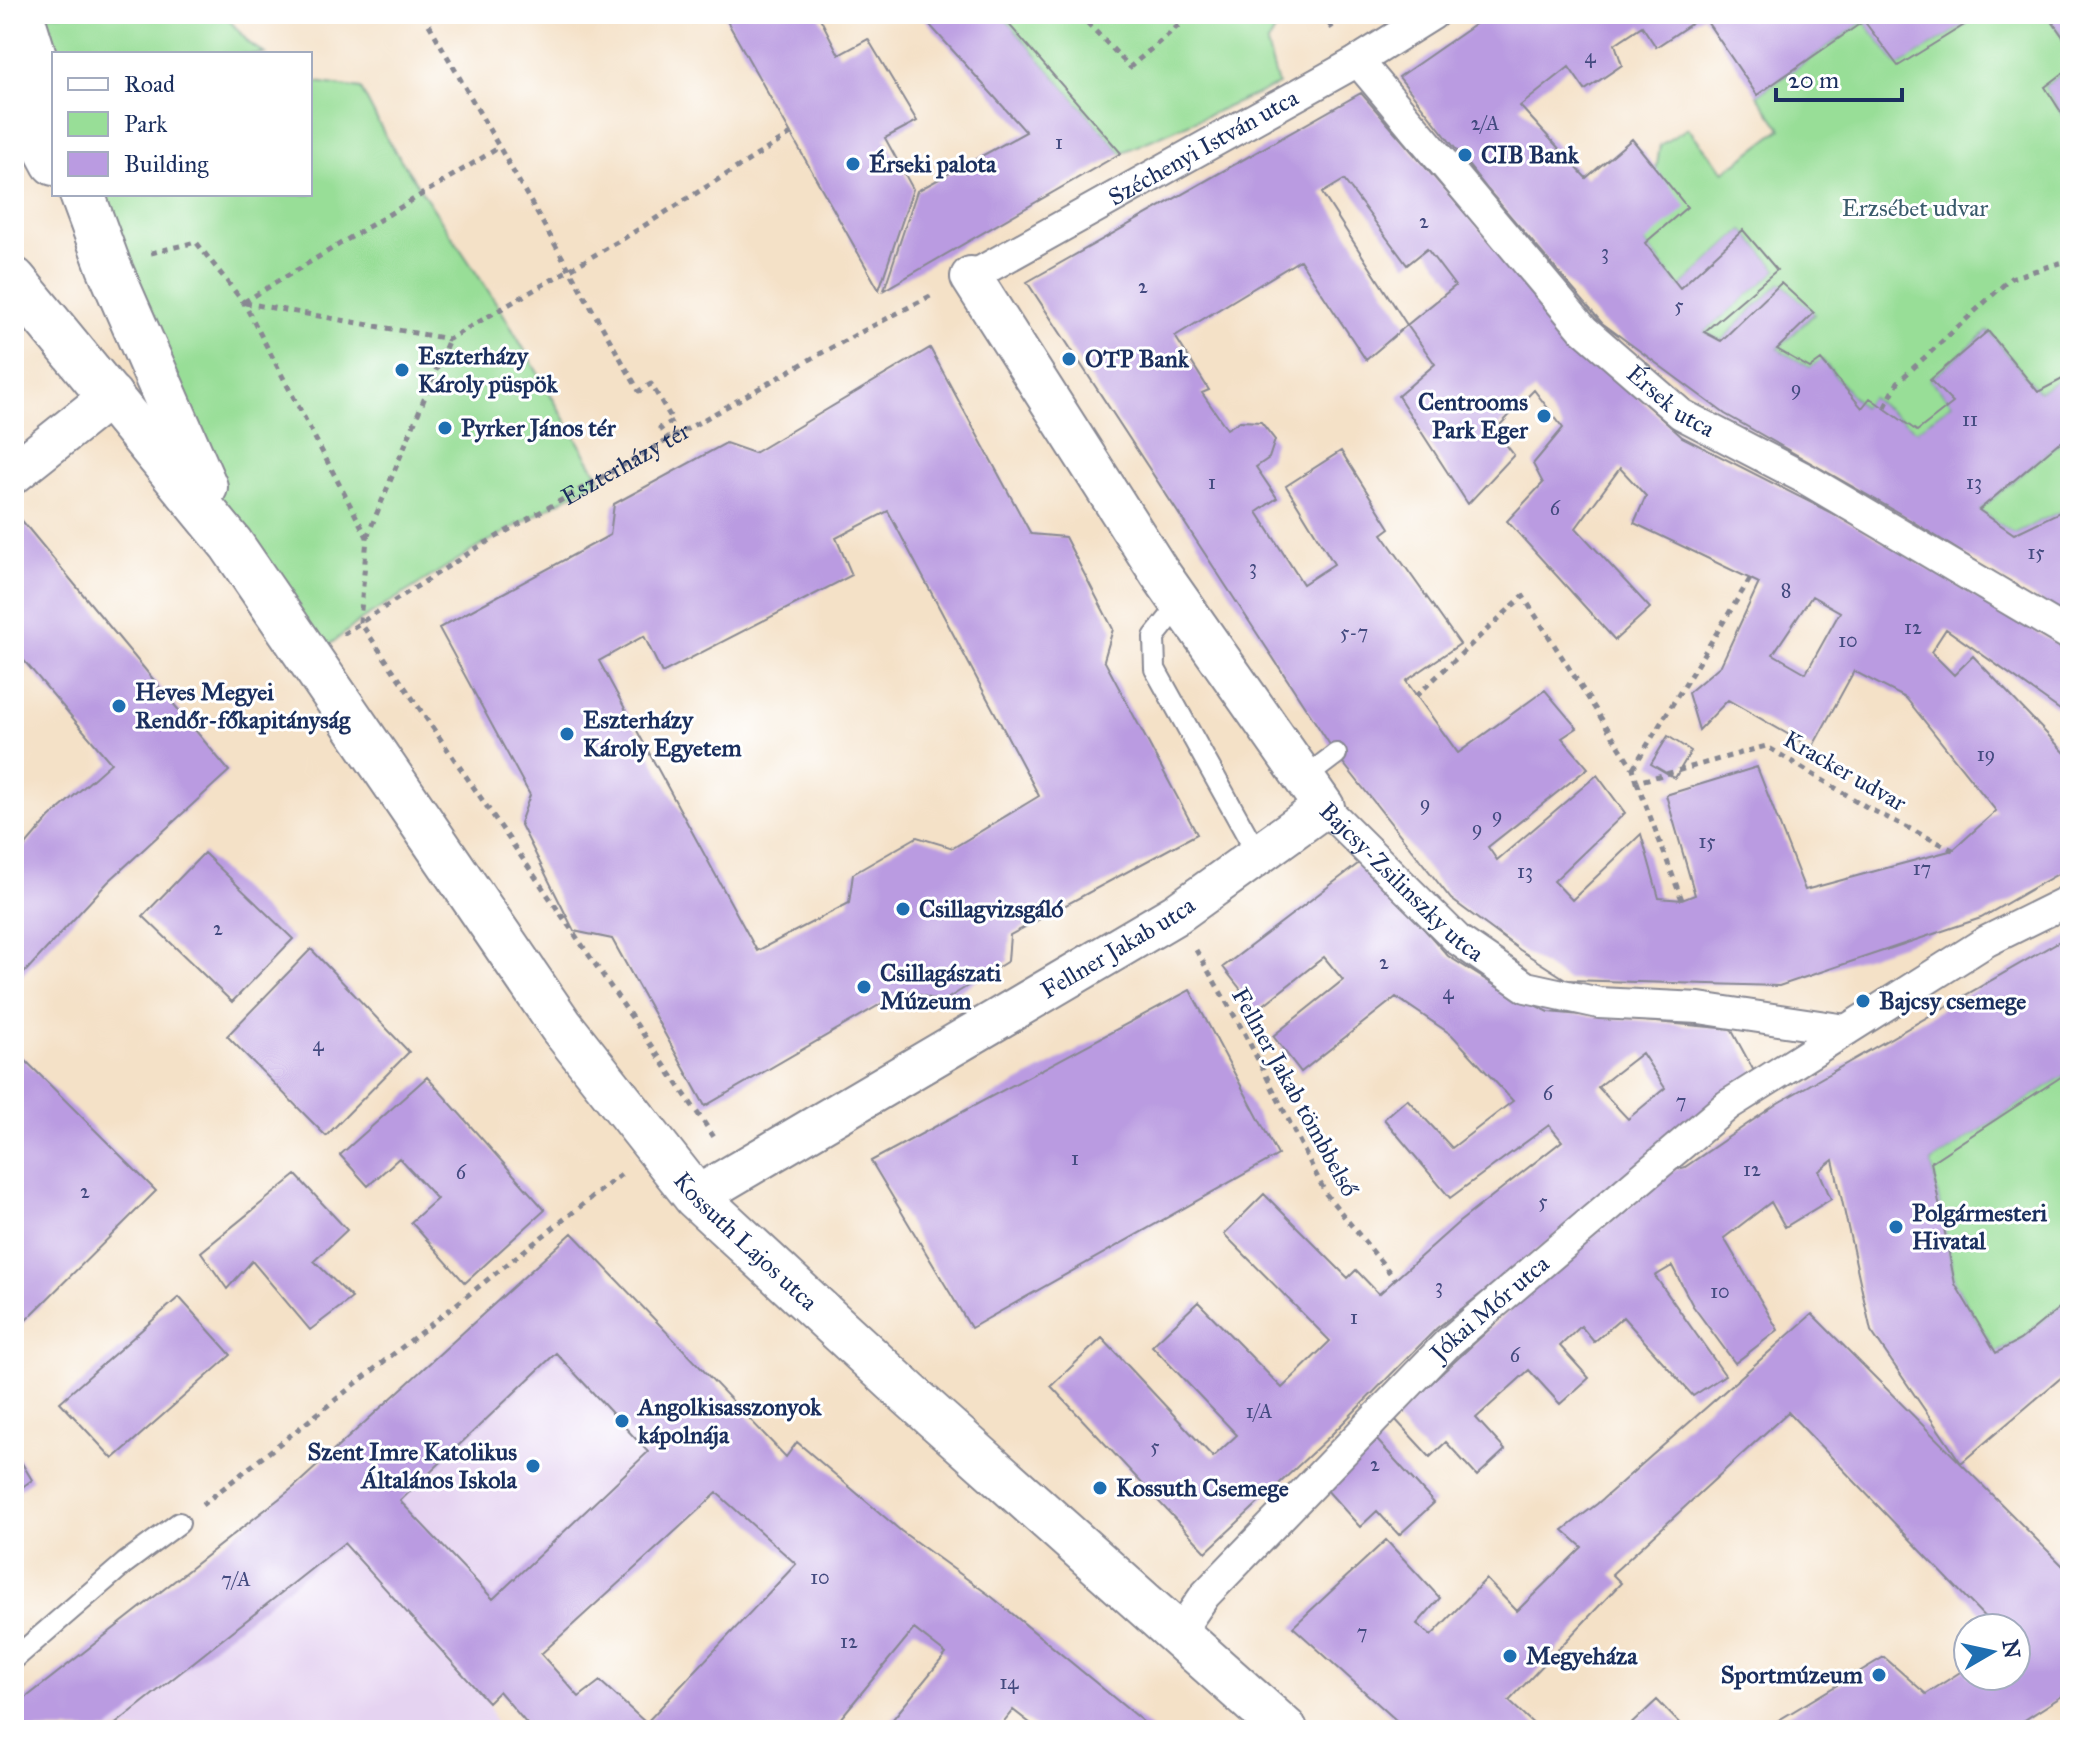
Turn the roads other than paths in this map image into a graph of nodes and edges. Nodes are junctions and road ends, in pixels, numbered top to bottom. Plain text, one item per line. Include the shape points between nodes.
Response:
1 (19, 14) edge
2 (1433, 14) edge
3 (14, 41) edge
4 (1358, 61) junction
5 (14, 100) edge
6 (52, 114) edge
7 (52, 159) edge
8 (71, 196) edge
9 (83, 196) edge
10 (109, 267) junction
11 (971, 277) joint
12 (14, 280) edge
13 (112, 395) junction
14 (14, 473) edge
15 (231, 544) junction
16 (1181, 603) junction
17 (2070, 635) edge
18 (1336, 754) dead end
19 (1313, 793) junction
20 (1258, 855) junction
21 (2070, 900) edge
22 (1846, 1030) junction
23 (696, 1197) junction
24 (179, 1523) road end
25 (1178, 1634) junction
26 (14, 1659) edge
27 (1285, 1730) edge

1 - 3 street
1 - 6 street
2 - 4 street, Széchenyi István utca
4 - 11 street, Széchenyi István utca
4 - 17 street, Érsek utca via 1583,329 1681,414 1806,479
5 - 7 street
8 - 10 street
9 - 10 street
10 - 15 street
11 - 16 street, Bajcsy-Zsilinszky utca
12 - 13 street
13 - 14 street
13 - 15 street
15 - 23 street, Kossuth Lajos utca via 561,1026
16 - 19 street, Bajcsy-Zsilinszky utca
16 - 20 lane via 1154,637 1155,669
18 - 19 lane
19 - 20 street, Fellner Jakab utca
19 - 22 street, Bajcsy-Zsilinszky utca via 1458,940 1526,987 1599,1003 1699,1008
20 - 23 street, Fellner Jakab utca via 1176,914
21 - 22 street via 1987,941
22 - 25 street, Jókai Mór utca via 1728,1105 1448,1343 1205,1595
23 - 25 street, Kossuth Lajos utca
24 - 26 lane
25 - 27 street, Kossuth Lajos utca

